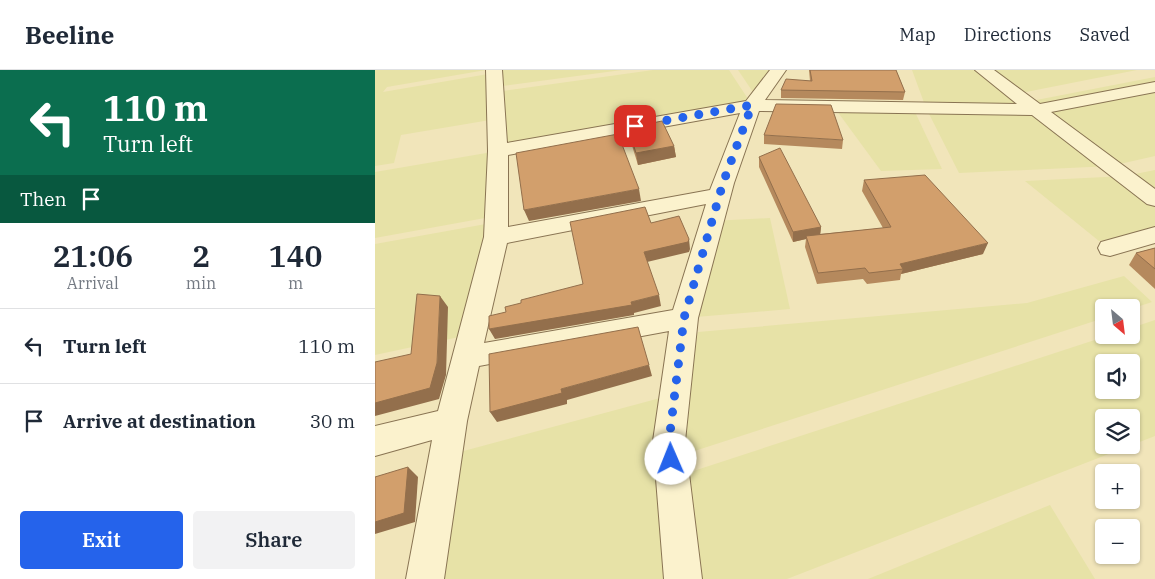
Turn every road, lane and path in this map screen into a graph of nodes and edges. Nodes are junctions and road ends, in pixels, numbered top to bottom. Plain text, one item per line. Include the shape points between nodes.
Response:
1 (494, 70) edge
2 (778, 70) edge
3 (983, 70) edge
4 (1155, 87) edge
5 (752, 105) junction
6 (1036, 110) junction
7 (498, 151) junction
8 (719, 195) junction
9 (1155, 199) edge
10 (1155, 235) edge
11 (496, 237) junction
12 (1110, 248) dead end
13 (684, 318) junction
14 (467, 357) junction
15 (451, 421) junction
16 (375, 441) edge
17 (425, 579) edge
18 (683, 579) edge

1 - 7 street
2 - 5 street
3 - 6 street
4 - 6 street
5 - 6 street
5 - 7 street
5 - 8 street
6 - 9 street
7 - 11 street
8 - 11 street
8 - 13 street
10 - 12 street
11 - 14 street
13 - 14 street
13 - 18 street via 669,441
14 - 15 street
15 - 16 street
15 - 17 street

